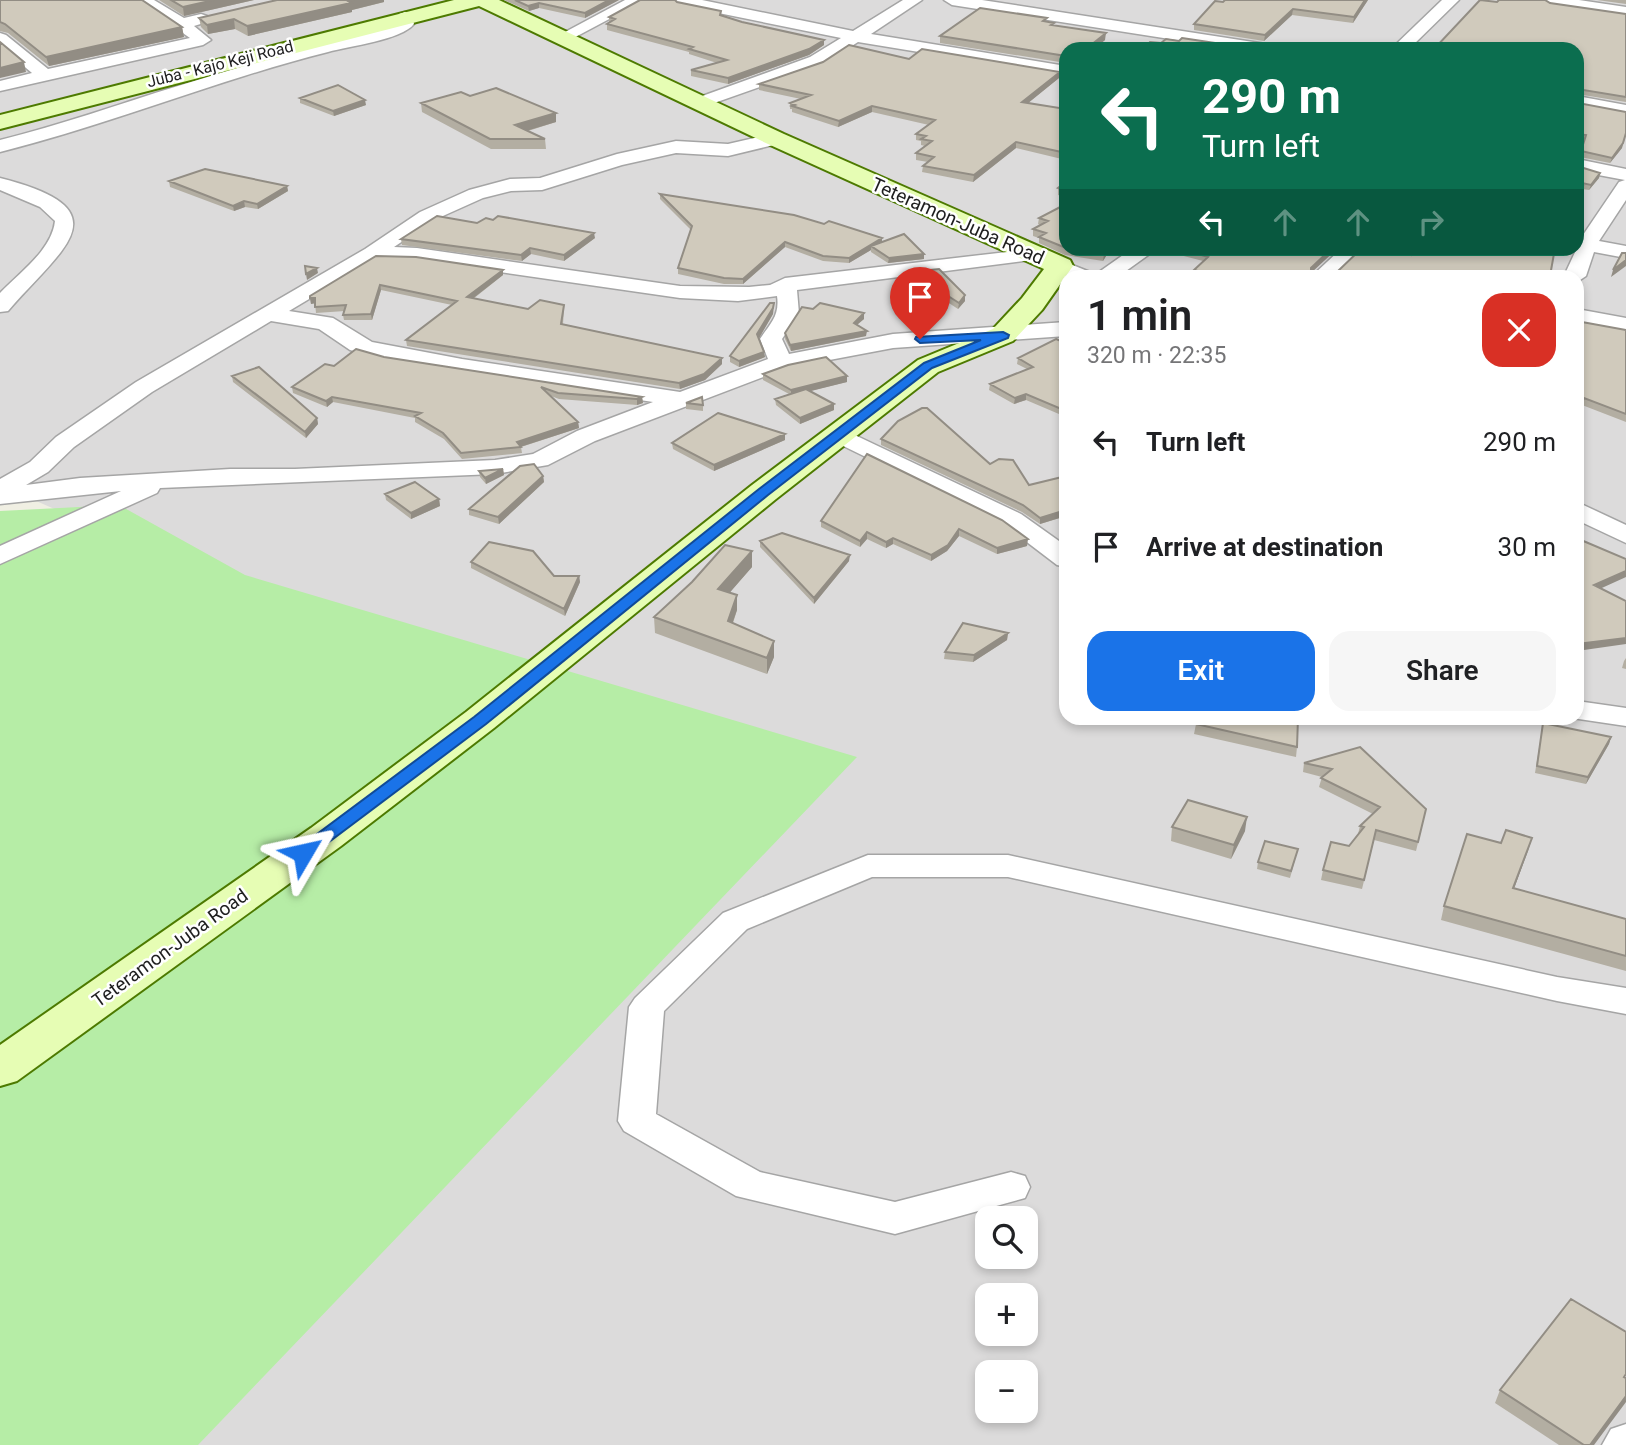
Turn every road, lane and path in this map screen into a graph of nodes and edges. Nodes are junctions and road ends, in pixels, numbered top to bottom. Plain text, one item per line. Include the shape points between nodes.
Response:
1 (143, 0) edge
2 (480, 0) edge
3 (637, 0) edge
4 (679, 0) edge
5 (914, 0) edge
6 (952, 0) edge
7 (1451, 0) edge
8 (1549, 0) edge
9 (432, 4) edge
10 (1626, 12) edge
11 (221, 15) edge
12 (405, 17) junction
13 (182, 24) junction
14 (859, 37) junction
15 (0, 38) edge
16 (560, 39) junction
17 (1221, 42) edge
18 (1406, 42) edge
19 (1059, 70) edge
20 (45, 75) junction
21 (0, 86) edge
22 (700, 103) junction
23 (1584, 103) edge
24 (1626, 110) edge
25 (0, 122) edge
26 (776, 139) junction
27 (0, 146) edge
28 (1584, 166) edge
29 (1626, 175) edge
30 (0, 184) edge
31 (1626, 186) edge
32 (1584, 241) edge
33 (1584, 244) edge
34 (1626, 251) edge
35 (372, 253) junction
36 (1137, 256) edge
37 (1346, 256) edge
38 (1059, 266) edge
39 (1115, 270) edge
40 (1329, 270) edge
41 (785, 284) junction
42 (0, 306) edge
43 (267, 314) junction
44 (1584, 317) edge
45 (1626, 325) edge
46 (1059, 330) edge
47 (1003, 335) junction
48 (780, 362) junction
49 (681, 400) junction
50 (841, 435) junction
51 (162, 482) junction
52 (0, 490) edge
53 (0, 496) edge
54 (1584, 514) edge
55 (1626, 535) edge
56 (1059, 554) edge
57 (0, 556) edge
58 (1584, 711) edge
59 (1626, 717) edge
60 (1626, 1001) edge
61 (0, 1069) edge
62 (1011, 1187) dead end

1 - 13 street
2 - 9 street, Juba - Kajo Keji Road
2 - 16 street, Teteramon-Juba Road
3 - 16 street
4 - 14 street
5 - 14 street
6 - 17 street
7 - 18 street
8 - 10 street
9 - 12 street, Juba - Kajo Keji Road
11 - 13 street
12 - 25 street, Juba - Kajo Keji Road
12 - 27 street via 407,24 395,30 304,53
13 - 20 street via 203,40
14 - 19 street
14 - 22 street via 817,61
15 - 20 street
16 - 22 street, Teteramon-Juba Road
20 - 21 street
22 - 26 street, Teteramon-Juba Road
23 - 24 street
26 - 35 street via 728,150 676,147 542,184 476,194 427,216
26 - 38 street, Teteramon-Juba Road
28 - 29 street
30 - 42 street via 59,211 65,230
31 - 32 street
33 - 34 street
35 - 41 street via 417,254 680,292 761,292
35 - 43 street
36 - 39 street
37 - 40 street
38 - 41 street
38 - 47 street, Teteramon-Juba Road
41 - 48 street via 791,307 788,319 771,339
43 - 49 street via 325,323 368,348
43 - 52 street via 144,387 65,442 39,467
44 - 45 street
46 - 47 street
47 - 48 street via 893,341
47 - 50 street, Teteramon-Juba Road via 928,366
48 - 49 street
49 - 51 street via 523,464
50 - 56 street via 1012,519
50 - 61 street, Teteramon-Juba Road via 326,837
51 - 53 street
51 - 57 street
54 - 55 street
58 - 59 street
60 - 62 street via 1008,866 868,866 735,921 646,1007 637,1121 750,1185 895,1218

